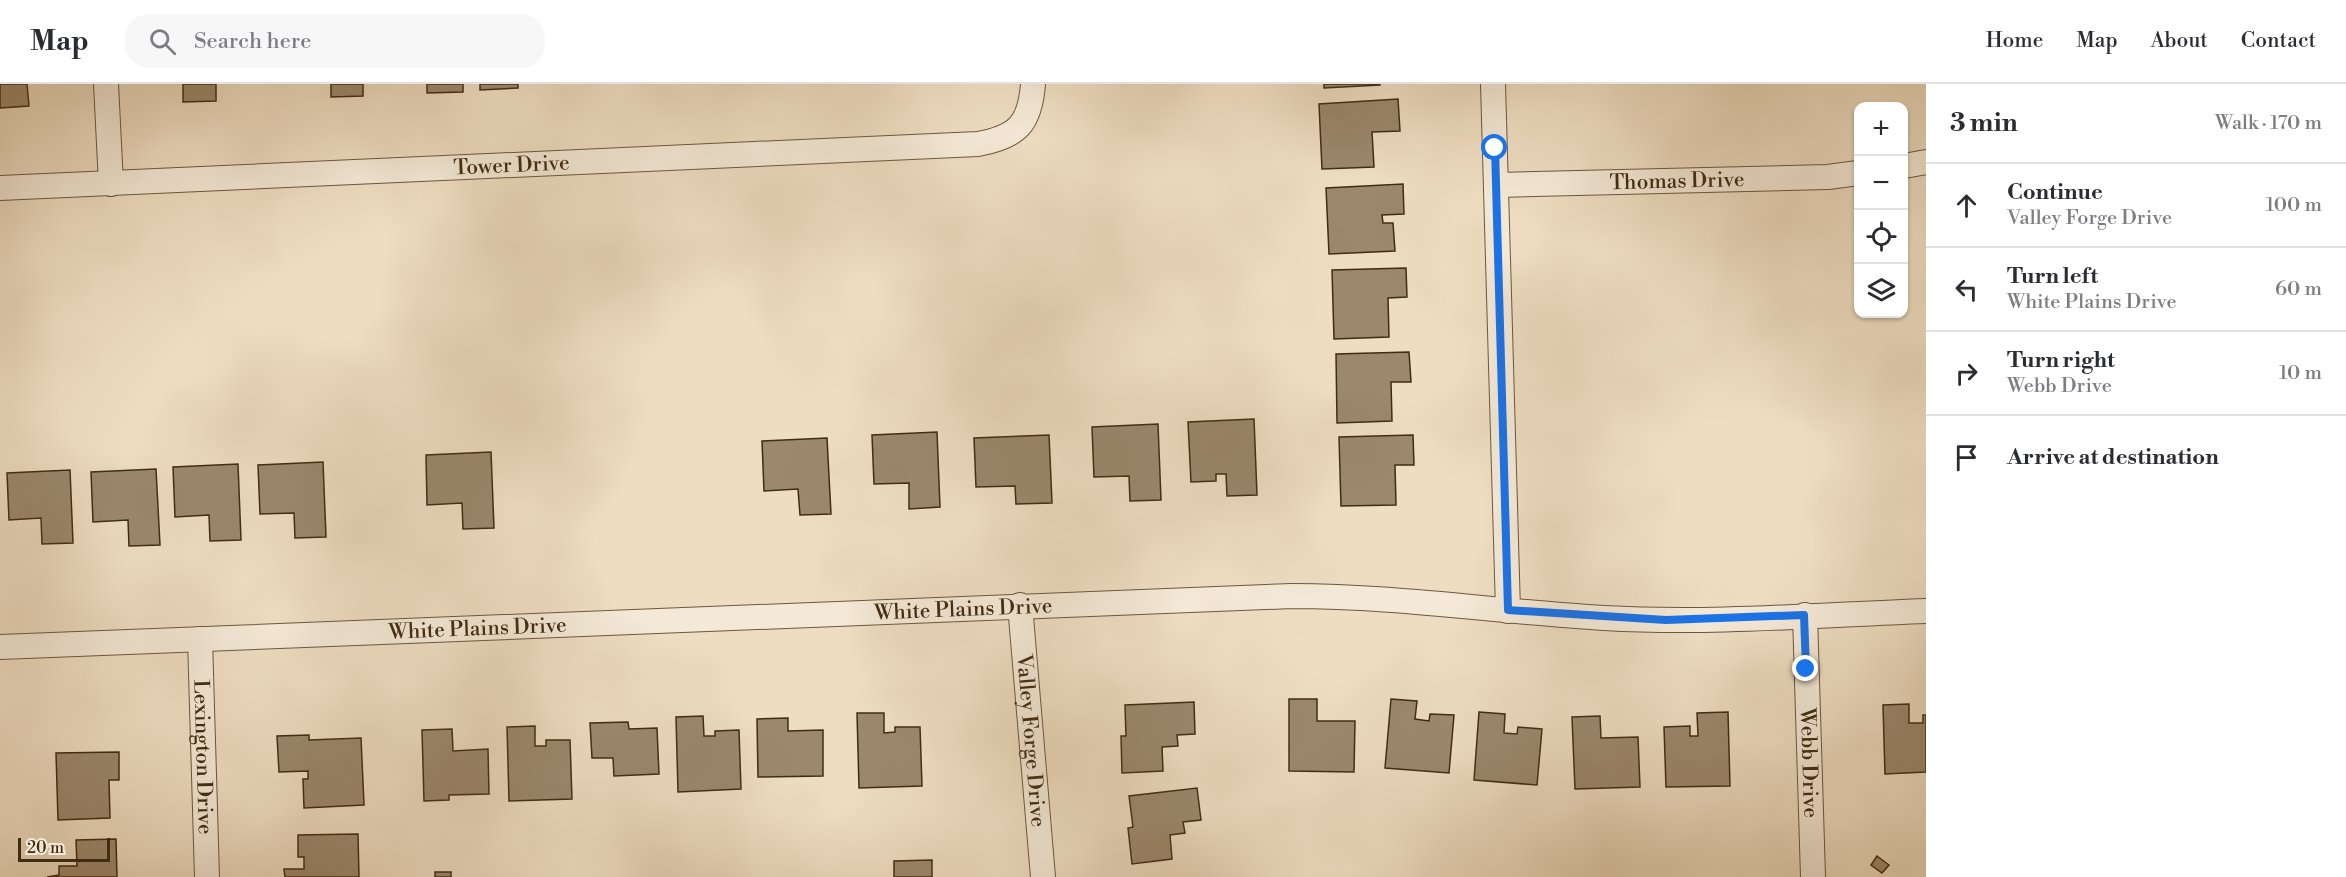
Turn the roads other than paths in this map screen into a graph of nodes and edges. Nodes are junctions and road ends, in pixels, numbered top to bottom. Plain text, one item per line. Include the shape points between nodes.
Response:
1 (106, 84) edge
2 (1033, 84) edge
3 (1493, 84) edge
4 (1926, 162) edge
5 (1908, 165) edge
6 (1854, 174) edge
7 (111, 184) junction
8 (1497, 185) junction
9 (0, 188) edge
10 (1020, 605) junction
11 (1508, 610) junction
12 (1926, 611) edge
13 (1804, 615) junction
14 (200, 639) junction
15 (0, 647) edge
16 (207, 877) edge
17 (1043, 877) edge
18 (1813, 877) edge

1 - 7 street
2 - 7 street, Tower Drive via 1030,106 1020,128 997,141 978,144
3 - 8 street
4 - 5 street
6 - 8 street, Thomas Drive
7 - 9 street, Tower Drive
8 - 11 street
10 - 11 street, White Plains Drive via 1345,596
10 - 14 street, White Plains Drive
10 - 17 street, Valley Forge Drive
11 - 13 street, White Plains Drive via 1666,620
12 - 13 street, White Plains Drive
13 - 18 street, Webb Drive
14 - 15 street, White Plains Drive
14 - 16 street, Lexington Drive

